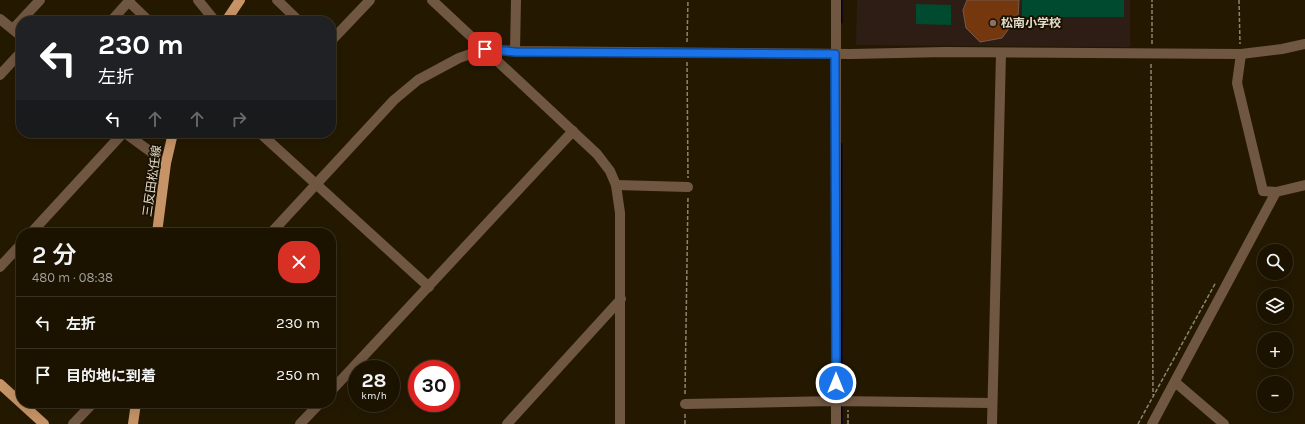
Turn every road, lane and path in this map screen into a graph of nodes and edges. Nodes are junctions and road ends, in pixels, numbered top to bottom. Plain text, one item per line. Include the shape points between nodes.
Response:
1 (40, 0) edge
2 (198, 0) edge
3 (240, 0) edge
4 (277, 0) edge
5 (370, 0) edge
6 (432, 0) edge
7 (516, 0) edge
8 (688, 0) edge
9 (836, 0) edge
10 (1152, 0) edge
11 (1240, 0) edge
12 (130, 1) edge
13 (25, 16) edge
14 (116, 16) edge
15 (144, 16) edge
16 (212, 16) edge
17 (229, 16) edge
18 (294, 16) edge
19 (0, 18) edge
20 (16, 26) edge
21 (13, 29) junction
22 (16, 32) edge
23 (336, 36) edge
24 (1305, 44) edge
25 (485, 49) junction
26 (515, 52) junction
27 (687, 53) junction
28 (1001, 53) junction
29 (835, 54) junction
30 (1151, 54) junction
31 (1241, 54) junction
32 (16, 57) edge
33 (0, 75) edge
34 (573, 131) junction
35 (119, 138) edge
36 (131, 138) edge
37 (172, 138) edge
38 (265, 138) edge
39 (166, 163) junction
40 (316, 184) junction
41 (616, 185) junction
42 (1305, 185) edge
43 (688, 187) junction
44 (1276, 192) junction
45 (36, 228) edge
46 (158, 228) edge
47 (276, 228) edge
48 (16, 249) edge
49 (0, 267) edge
50 (1219, 276) dead end
51 (429, 287) junction
52 (621, 299) junction
53 (1175, 382) junction
54 (0, 384) edge
55 (336, 387) edge
56 (1153, 395) junction
57 (16, 399) edge
58 (841, 401) junction
59 (991, 403) junction
60 (685, 404) junction
61 (26, 408) edge
62 (88, 408) edge
63 (135, 408) edge
64 (315, 408) edge
65 (44, 424) edge
66 (73, 424) edge
67 (133, 424) edge
68 (300, 424) edge
69 (507, 424) edge
70 (620, 424) edge
71 (685, 424) edge
72 (836, 424) edge
73 (848, 424) edge
74 (992, 424) edge
75 (1138, 424) edge
76 (1152, 424) edge
77 (1224, 424) edge

1 - 13 street
2 - 16 street
3 - 17 main road
4 - 18 street
5 - 23 street
6 - 25 street
7 - 26 street
8 - 27 path
9 - 29 street
10 - 30 path
11 - 31 path
12 - 14 street
12 - 15 street
19 - 21 street
20 - 21 street
21 - 22 street
24 - 31 street
25 - 26 street
25 - 34 street
25 - 40 street via 459,58 418,80 394,100
26 - 27 street
27 - 29 street
27 - 43 path
28 - 29 street
28 - 30 street
28 - 59 street
29 - 58 street
30 - 31 street
30 - 56 path
31 - 44 street via 1237,82 1263,191
32 - 33 street
34 - 41 street via 597,154 610,171
34 - 51 street
35 - 45 street
36 - 39 street
37 - 39 main road, 三反田松任線
38 - 40 street
39 - 46 main road, 三反田松任線
40 - 47 street
40 - 51 street
41 - 43 street
41 - 52 street via 620,220
42 - 44 street
43 - 60 path
44 - 53 street
48 - 49 street
50 - 56 path
51 - 55 street
52 - 69 street
52 - 70 street
53 - 76 street
53 - 77 street
54 - 57 main road
56 - 75 path
58 - 59 street
58 - 60 street
58 - 72 street
58 - 73 path
59 - 74 street
60 - 71 path
61 - 65 main road
62 - 66 street
63 - 67 main road
64 - 68 street

